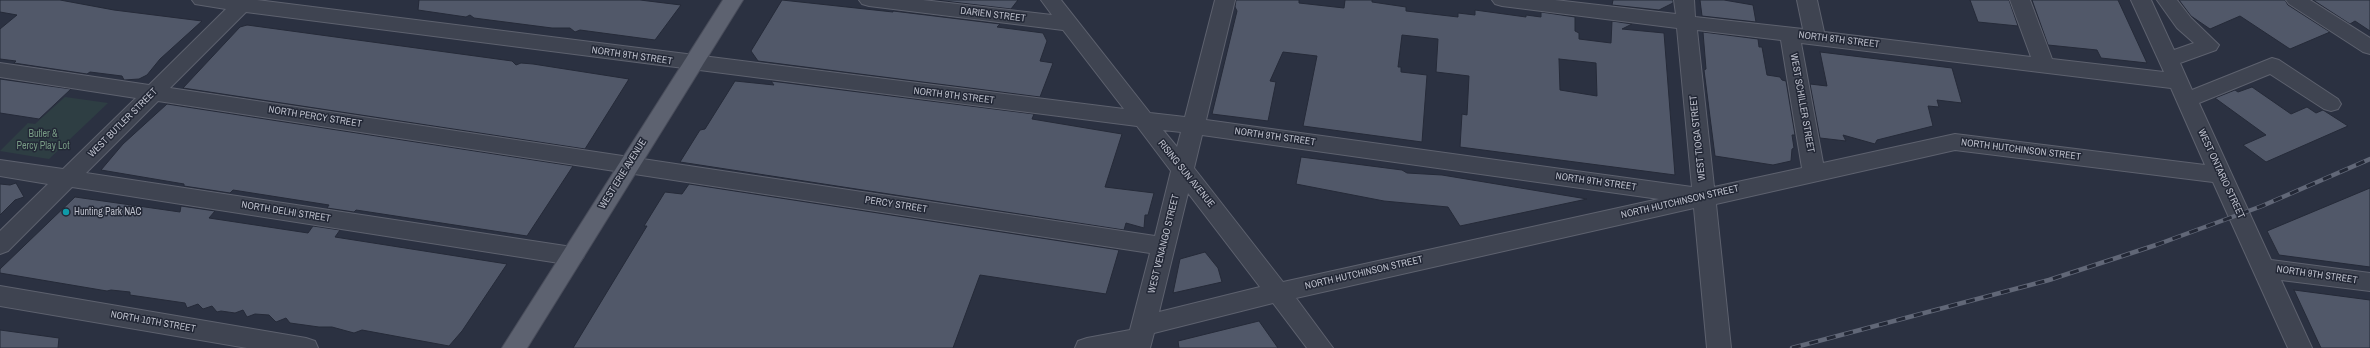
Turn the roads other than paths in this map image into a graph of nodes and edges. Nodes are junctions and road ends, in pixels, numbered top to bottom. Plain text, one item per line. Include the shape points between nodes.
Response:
1 (202, 0) edge
2 (733, 0) edge
3 (869, 0) edge
4 (1051, 0) edge
5 (1225, 0) edge
6 (1502, 0) edge
7 (1684, 0) edge
8 (1807, 0) edge
9 (2020, 0) edge
10 (2141, 0) edge
11 (2167, 0) edge
12 (2296, 0) edge
13 (244, 2) edge
14 (1686, 22) junction
15 (1070, 24) junction
16 (1790, 35) junction
17 (1815, 38) junction
18 (2370, 47) edge
19 (2167, 60) junction
20 (693, 64) junction
21 (2044, 64) junction
22 (0, 70) edge
23 (2176, 81) junction
24 (154, 93) junction
25 (2187, 100) junction
26 (2331, 104) dead end
27 (1142, 119) junction
28 (1193, 126) junction
29 (629, 165) junction
30 (0, 168) edge
31 (1183, 169) junction
32 (1814, 172) junction
33 (2221, 175) junction
34 (67, 179) junction
35 (1704, 197) junction
36 (0, 245) edge
37 (1163, 246) junction
38 (572, 256) junction
39 (2263, 268) junction
40 (2370, 282) edge
41 (1279, 292) junction
42 (0, 296) edge
43 (1141, 337) edge
44 (306, 348) edge
45 (514, 348) edge
46 (1087, 348) edge
47 (1321, 348) edge
48 (1719, 348) edge
49 (2300, 348) edge

1 - 13 street, NORTH 9TH STREET
2 - 20 main road, WEST ERIE AVENUE
3 - 15 street, DARIEN STREET
4 - 15 street, RISING SUN AVENUE
5 - 28 street, WEST VENANGO STREET
6 - 14 street, NORTH 8TH STREET
7 - 14 street, WEST TIOGA STREET
8 - 17 street
9 - 21 street
10 - 19 street, WEST ONTARIO STREET
11 - 19 street via 2184,23 2209,45
12 - 18 street
13 - 20 street, NORTH 9TH STREET
13 - 24 street, WEST BUTLER STREET
14 - 16 street, NORTH 8TH STREET
14 - 35 street, WEST TIOGA STREET
15 - 27 street, RISING SUN AVENUE
16 - 17 street, NORTH 8TH STREET
16 - 32 street, WEST SCHILLER STREET
17 - 21 street, NORTH 8TH STREET
19 - 23 street, WEST ONTARIO STREET
20 - 27 street, NORTH 9TH STREET
20 - 29 main road, WEST ERIE AVENUE
21 - 23 street, NORTH 8TH STREET
22 - 24 street, NORTH PERCY STREET
23 - 25 street, WEST ONTARIO STREET
24 - 29 street, NORTH PERCY STREET
24 - 34 street, WEST BUTLER STREET
25 - 26 street via 2272,65
25 - 33 street, WEST ONTARIO STREET
27 - 28 street, NORTH 9TH STREET
27 - 31 street, RISING SUN AVENUE
28 - 31 street, WEST VENANGO STREET
28 - 35 street, NORTH 9TH STREET
29 - 37 street, PERCY STREET
29 - 38 main road, WEST ERIE AVENUE
30 - 34 street, NORTH DELHI STREET
31 - 37 street, WEST VENANGO STREET
31 - 41 street, RISING SUN AVENUE
32 - 33 street, NORTH HUTCHINSON STREET via 1955,142
32 - 35 street, NORTH HUTCHINSON STREET
33 - 39 street, WEST ONTARIO STREET
34 - 36 street, WEST BUTLER STREET
34 - 38 street, NORTH DELHI STREET
35 - 41 street, NORTH HUTCHINSON STREET
35 - 48 street, WEST TIOGA STREET
37 - 43 street, WEST VENANGO STREET
38 - 45 main road, WEST ERIE AVENUE
39 - 40 street, NORTH 9TH STREET
39 - 49 street, WEST ONTARIO STREET
41 - 43 street, NORTH HUTCHINSON STREET
41 - 47 street, RISING SUN AVENUE
42 - 44 street, NORTH 10TH STREET
43 - 46 street, NORTH HUTCHINSON STREET

